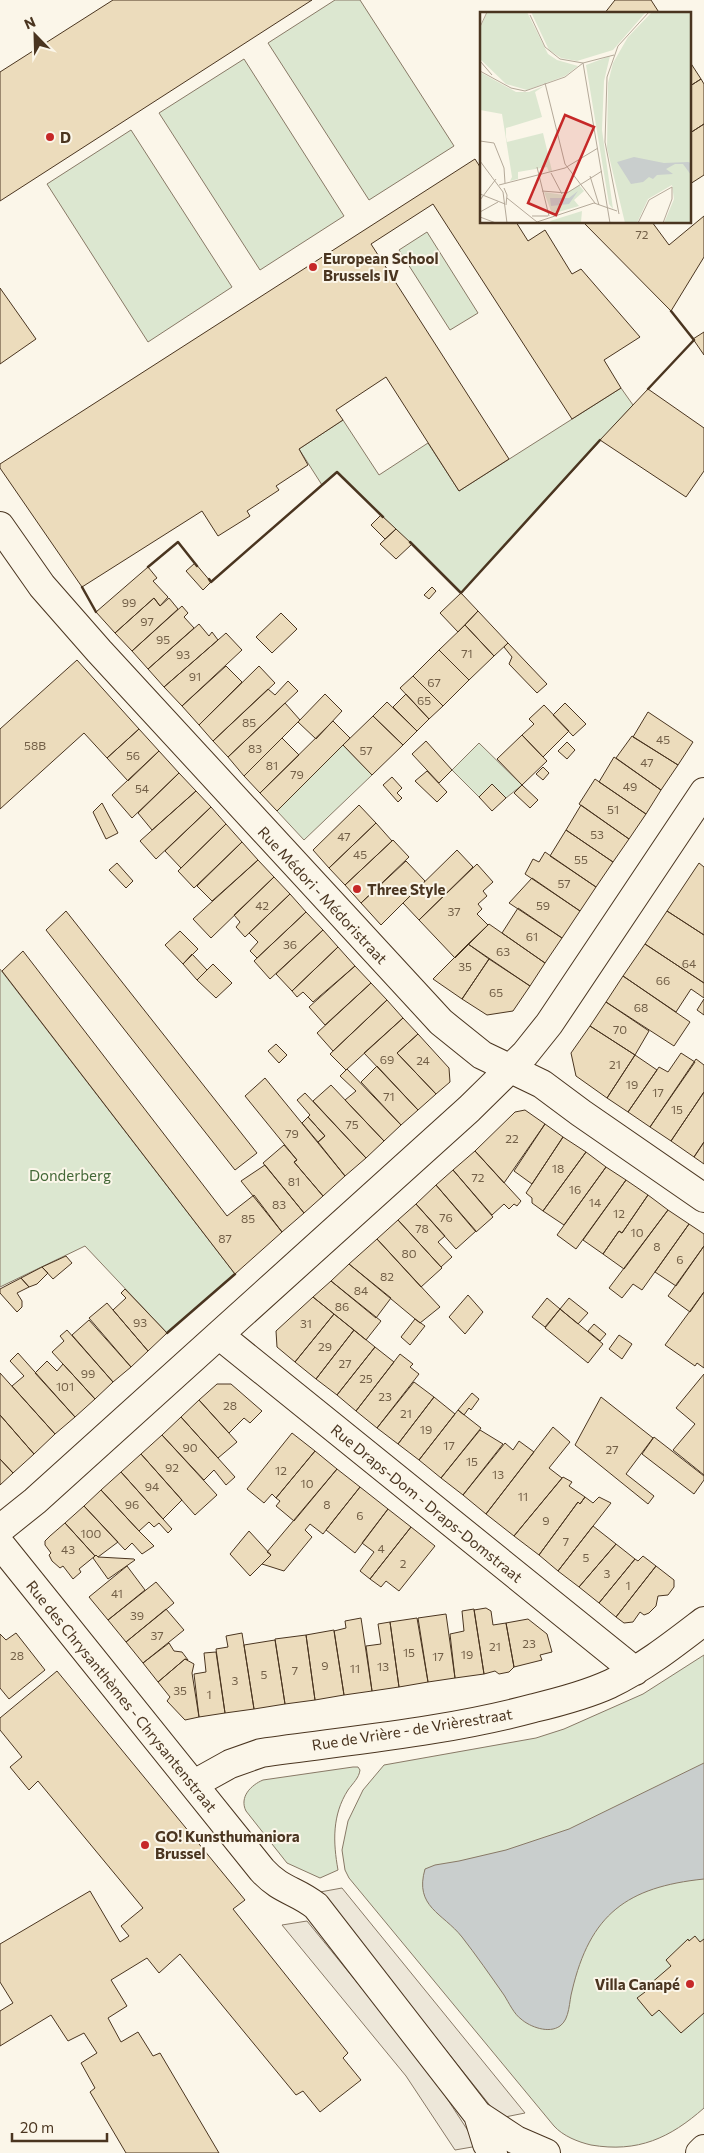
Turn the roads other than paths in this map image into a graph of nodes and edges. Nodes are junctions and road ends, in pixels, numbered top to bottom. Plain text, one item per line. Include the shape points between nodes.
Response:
1 (0, 526) edge
2 (704, 792) edge
3 (510, 1069) junction
4 (704, 1198) edge
5 (219, 1335) junction
6 (0, 1529) edge
7 (0, 1544) edge
8 (704, 1621) edge
9 (635, 1671) junction
10 (194, 1784) junction
11 (478, 2115) junction
12 (704, 2149) edge
13 (493, 2153) edge
14 (546, 2153) edge
15 (700, 2153) edge

1 - 3 street, Rue Médori - Médoristraat via 42,586 99,651 441,1022 482,1055
2 - 3 street via 549,1024
3 - 4 street, Rue Médori - Médoristraat via 542,1084
3 - 5 street
5 - 6 street
5 - 9 street, Rue Draps-Dom - Draps-Domstraat
7 - 10 street, Rue des Chrysanthèmes - Chrysantenstraat
8 - 9 street, Rue de Vrière - de Vrièrestraat
9 - 10 street, Rue de Vrière - de Vrièrestraat via 580,1695 503,1716 261,1753 230,1764
10 - 11 street, Rue des Chrysanthèmes - Chrysantenstraat via 273,1882 316,1906
11 - 13 street, Rue des Chrysanthèmes - Chrysantenstraat
11 - 14 street, Rue des Chrysanthèmes - Chrysantenstraat via 508,2136
12 - 15 street

